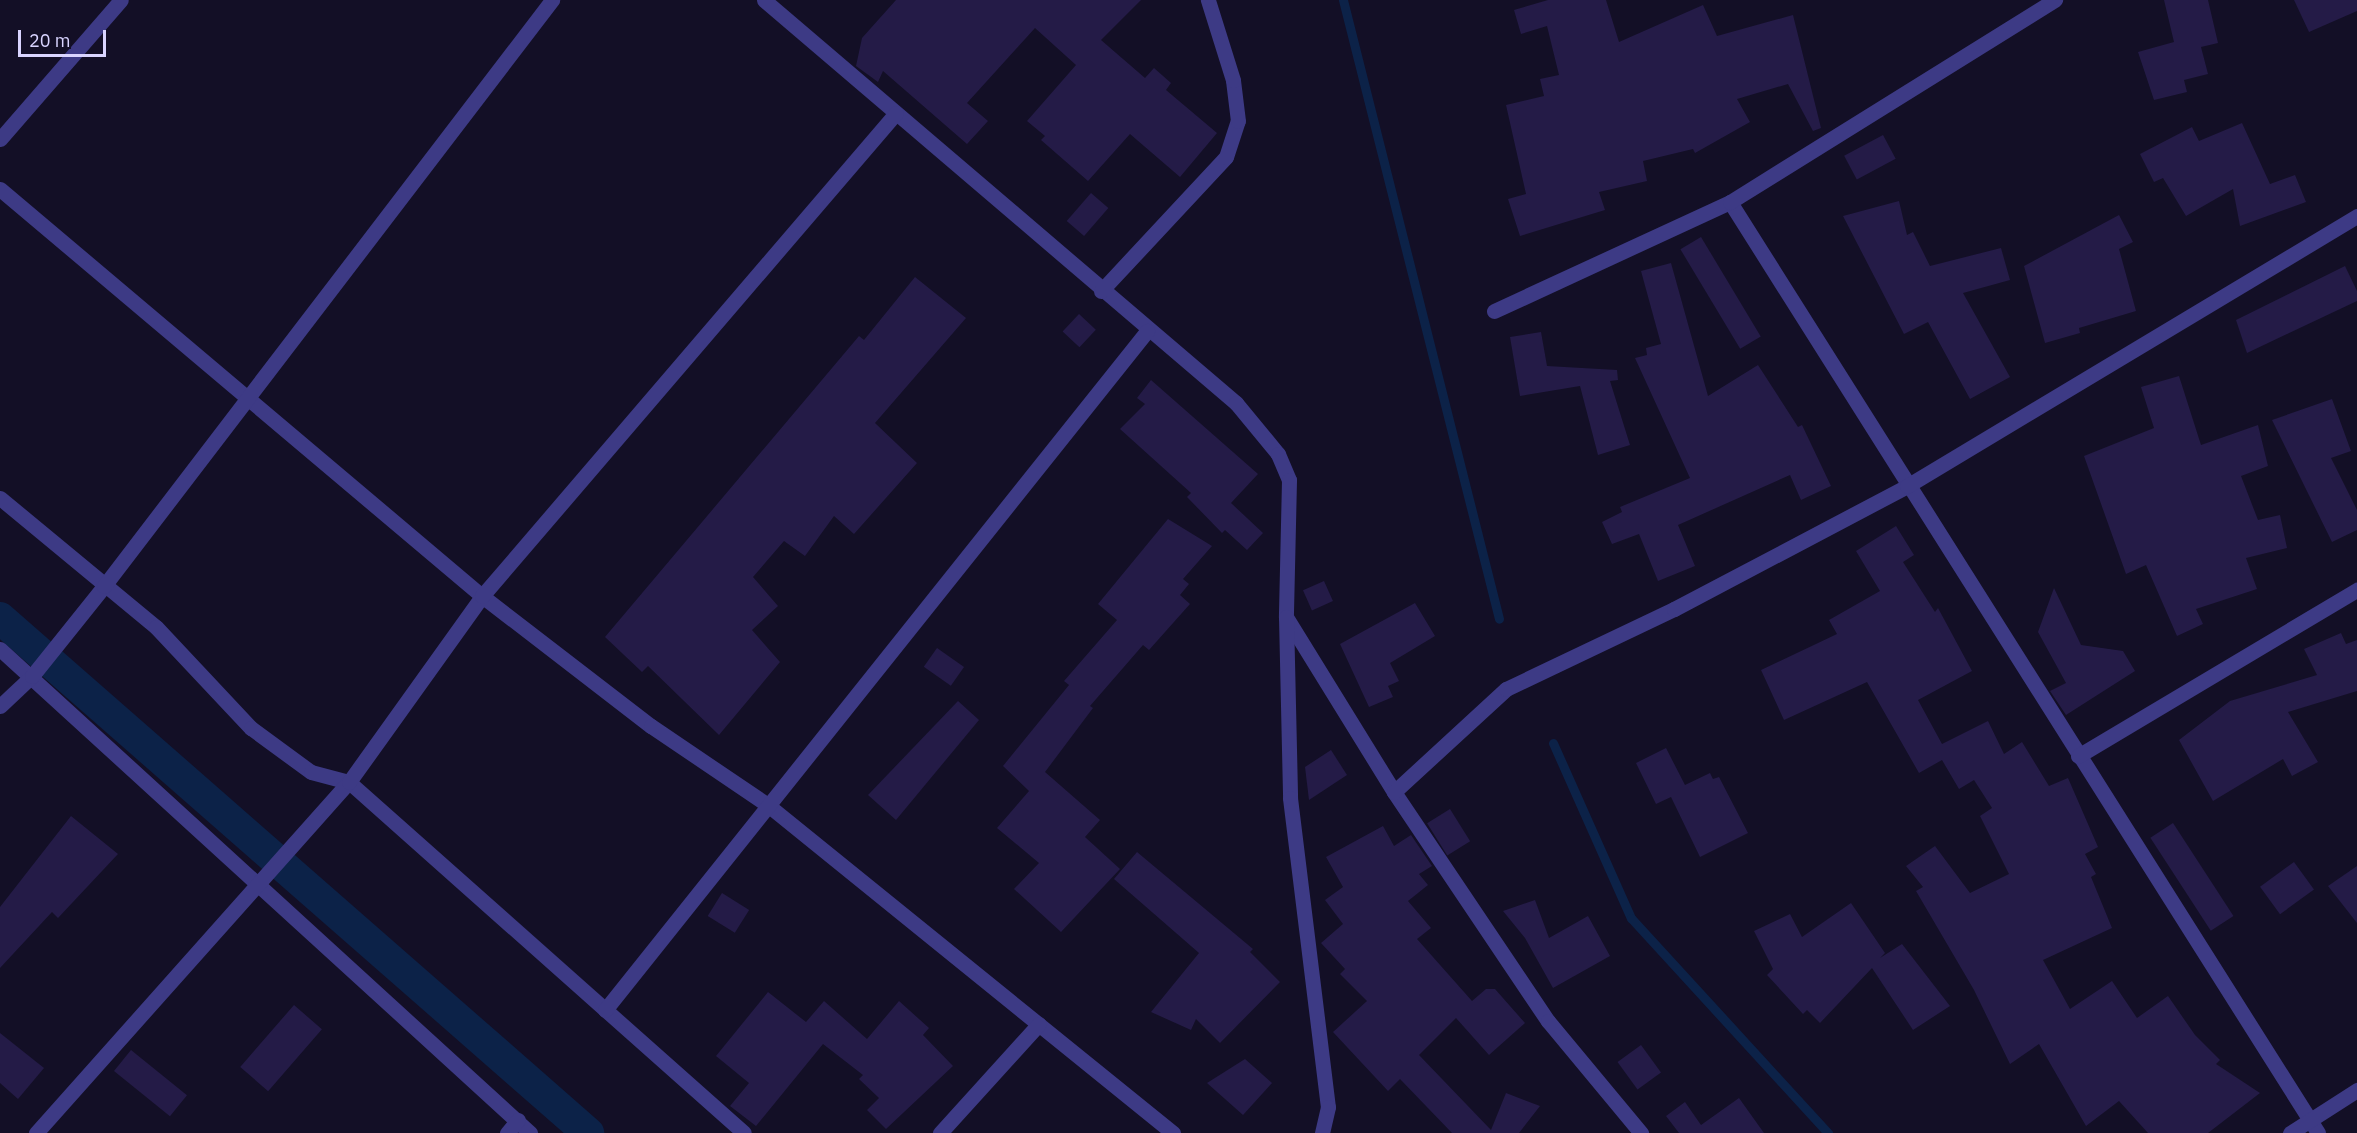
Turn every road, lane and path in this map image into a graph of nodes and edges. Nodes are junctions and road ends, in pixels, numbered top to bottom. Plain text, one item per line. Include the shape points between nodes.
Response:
1 (121, 0) edge
2 (552, 0) edge
3 (764, 0) edge
4 (1208, 0) edge
5 (2055, 0) edge
6 (896, 113) junction
7 (0, 139) edge
8 (0, 189) edge
9 (1730, 202) junction
10 (2357, 216) edge
11 (1101, 291) junction
12 (1494, 311) dead end
13 (1147, 331) junction
14 (246, 401) junction
15 (1907, 486) junction
16 (0, 498) edge
17 (104, 586) junction
18 (2357, 590) edge
19 (482, 596) junction
20 (1286, 617) junction
21 (0, 649) edge
22 (32, 675) junction
23 (0, 706) edge
24 (2078, 756) junction
25 (349, 782) junction
26 (1394, 792) junction
27 (769, 806) junction
28 (259, 883) junction
29 (605, 1010) junction
30 (1039, 1024) junction
31 (2357, 1090) edge
32 (518, 1120) junction
33 (2310, 1120) junction
34 (36, 1133) edge
35 (507, 1133) edge
36 (530, 1133) edge
37 (744, 1133) edge
38 (940, 1133) edge
39 (1173, 1133) edge
40 (1322, 1133) edge
41 (1641, 1133) edge
42 (2290, 1133) edge
43 (2318, 1133) edge

1 - 7 street
2 - 14 street
3 - 6 street
4 - 11 street via 1233,80 1238,121 1226,157
5 - 9 street
6 - 11 street
6 - 19 street
8 - 14 street
9 - 12 street
9 - 15 street
10 - 15 street
11 - 13 street
13 - 20 street via 1236,403 1278,454 1289,480
13 - 27 street
14 - 17 street
14 - 19 street
15 - 24 street
15 - 26 street via 1674,609 1506,689
16 - 17 street
17 - 22 street
17 - 25 street via 156,627 202,681 284,754 311,772
18 - 24 street
19 - 25 street
19 - 27 street via 651,726
20 - 26 street
20 - 40 street via 1290,798 1328,1107
21 - 22 street
22 - 23 street
22 - 28 street
24 - 33 street
25 - 28 street
25 - 29 street
26 - 41 street via 1548,1021
27 - 29 street
27 - 30 street
28 - 32 street
28 - 34 street
29 - 37 street
30 - 38 street
30 - 39 street
31 - 33 street
32 - 35 street
32 - 36 street
33 - 42 street
33 - 43 street

